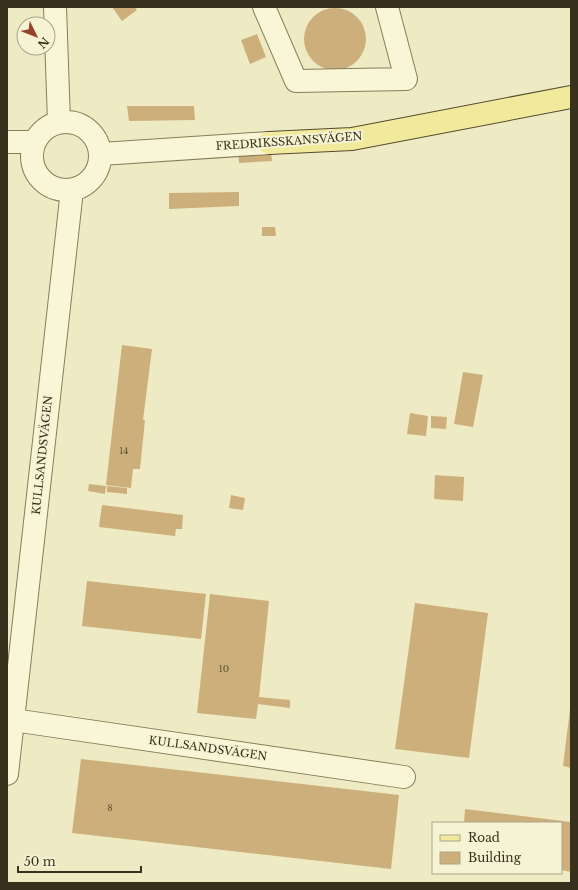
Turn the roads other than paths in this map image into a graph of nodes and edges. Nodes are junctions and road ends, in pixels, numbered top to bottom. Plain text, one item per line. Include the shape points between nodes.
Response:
1 (55, 7) edge
2 (264, 7) edge
3 (387, 7) edge
4 (571, 97) edge
5 (59, 122) junction
6 (7, 142) edge
7 (34, 142) junction
8 (269, 143) joint
9 (101, 154) junction
10 (72, 190) junction
11 (13, 720) junction
12 (7, 774) edge
13 (404, 777) dead end

1 - 5 street
2 - 3 street via 296,81 406,79
4 - 8 main road, FREDRIKSSKANSVÄGEN via 352,139
5 - 7 street via 44,129
5 - 9 street via 71,121 82,125 98,142
6 - 7 street
7 - 10 street via 31,152 32,163 42,181 51,187
8 - 9 street, FREDRIKSSKANSVÄGEN
9 - 10 street via 98,168 90,181
10 - 11 street, KULLSANDSVÄGEN
11 - 12 street, KULLSANDSVÄGEN
11 - 13 street, KULLSANDSVÄGEN

